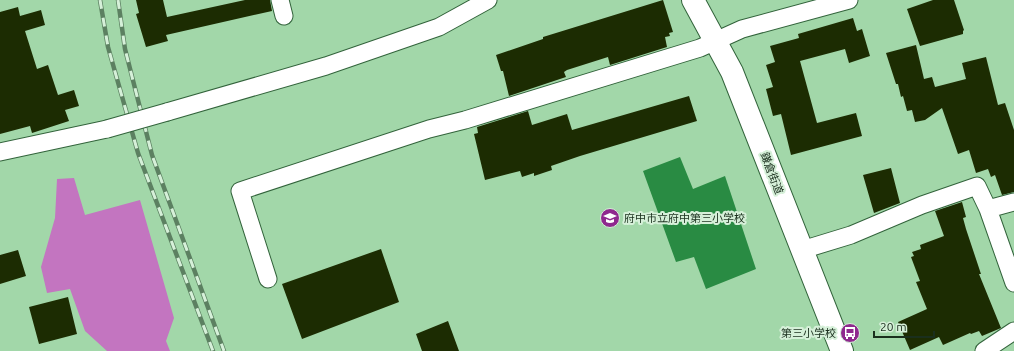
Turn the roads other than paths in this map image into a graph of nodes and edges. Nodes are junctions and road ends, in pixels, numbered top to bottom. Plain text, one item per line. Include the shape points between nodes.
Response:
1 (488, 0) edge
2 (693, 0) edge
3 (849, 0) edge
4 (716, 41) junction
5 (0, 152) edge
6 (1014, 202) edge
7 (988, 209) junction
8 (802, 250) junction
9 (268, 279) dead end
10 (1014, 283) edge
11 (1014, 331) edge
12 (842, 351) edge
13 (984, 351) edge

1 - 5 street, bridge via 439,27 326,66 107,129
2 - 4 main road, 鎌倉街道
3 - 4 street via 749,27
4 - 8 main road, 鎌倉街道 via 732,72
4 - 9 street via 669,58 429,129 240,191
6 - 7 street
7 - 8 street via 977,186 922,205 851,235
7 - 10 street
8 - 12 main road, 鎌倉街道
11 - 13 street

